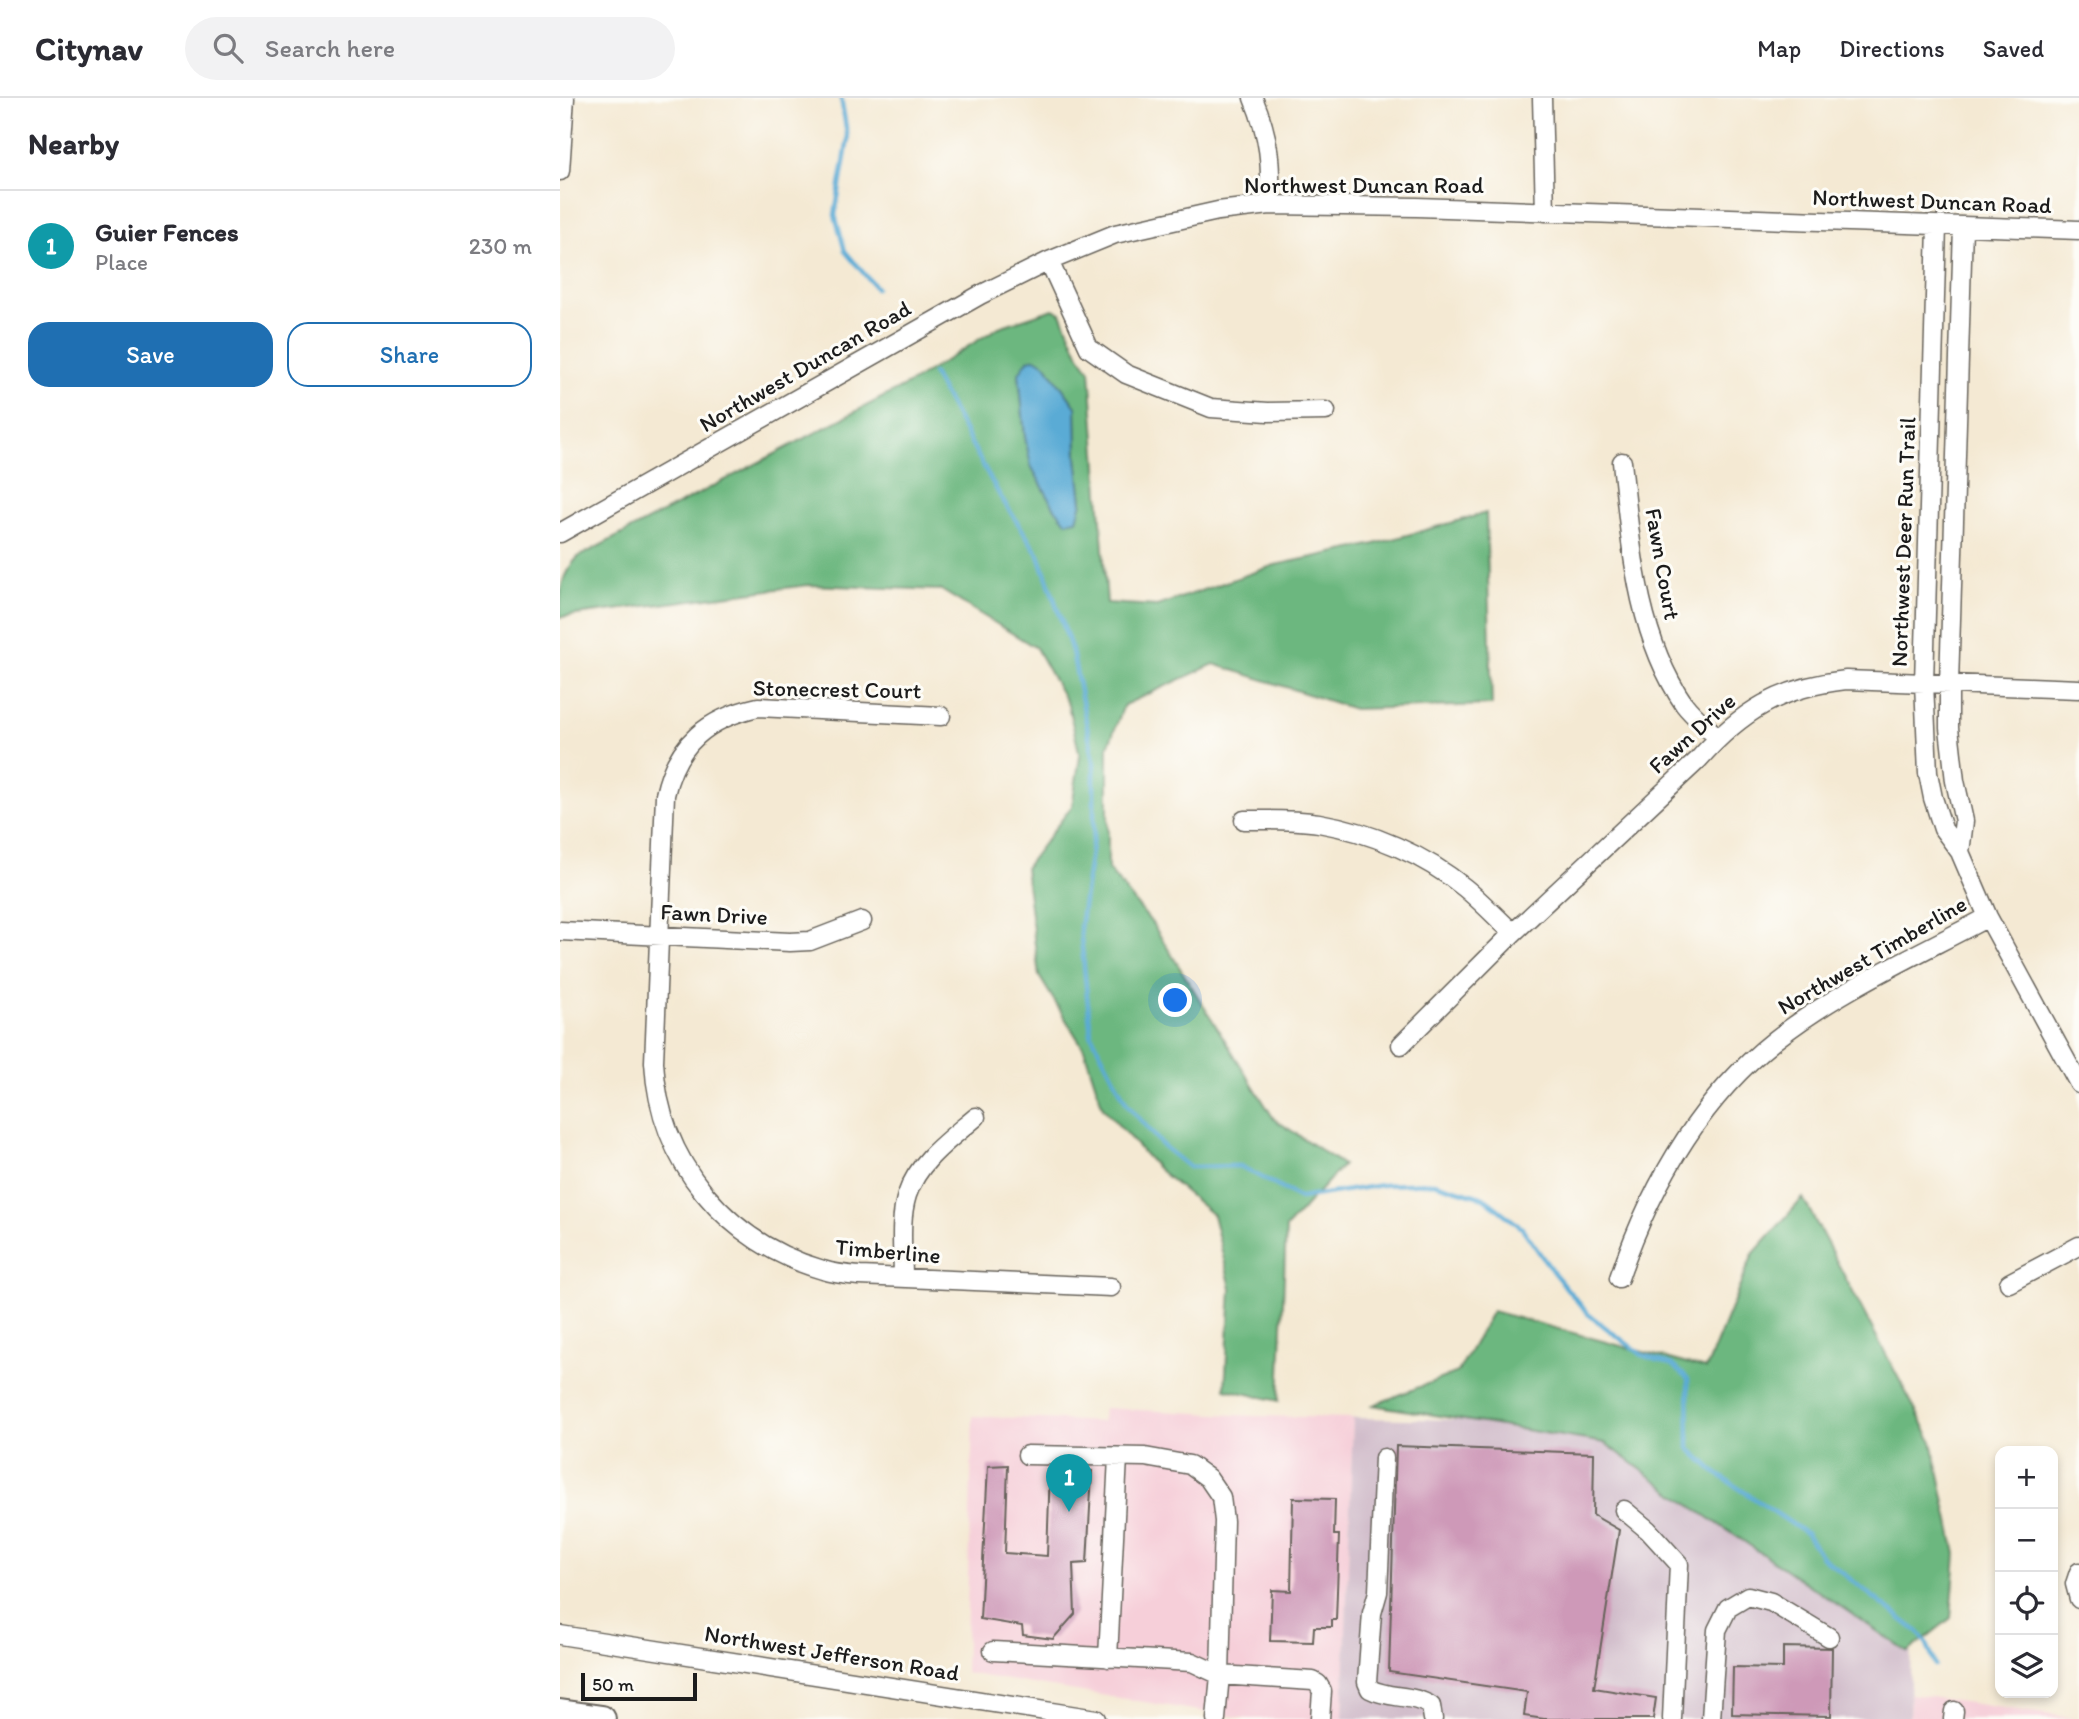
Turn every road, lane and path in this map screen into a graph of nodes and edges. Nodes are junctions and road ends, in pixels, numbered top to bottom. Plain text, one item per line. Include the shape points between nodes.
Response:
1 (565, 98) edge
2 (1253, 98) edge
3 (1542, 98) edge
4 (560, 171) edge
5 (1270, 205) junction
6 (1545, 212) junction
7 (1937, 226) junction
8 (1963, 227) junction
9 (2079, 230) edge
10 (1049, 261) junction
11 (1326, 411) dead end
12 (1622, 462) dead end
13 (1930, 463) junction
14 (1956, 464) junction
15 (560, 533) edge
16 (1924, 683) junction
17 (1949, 684) junction
18 (2079, 690) edge
19 (941, 716) dead end
20 (1718, 738) junction
21 (1244, 820) dead end
22 (1960, 852) junction
23 (1988, 917) junction
24 (862, 921) dead end
25 (560, 931) edge
26 (1513, 933) junction
27 (659, 936) junction
28 (1401, 1045) dead end
29 (2079, 1084) edge
30 (976, 1117) dead end
31 (2079, 1246) edge
32 (903, 1278) junction
33 (1619, 1278) dead end
34 (2009, 1283) dead end
35 (1111, 1287) dead end
36 (1027, 1455) dead end
37 (1118, 1457) junction
38 (1384, 1458) dead end
39 (1624, 1510) dead end
40 (2079, 1572) edge
41 (2079, 1599) edge
42 (560, 1634) edge
43 (1829, 1637) dead end
44 (993, 1651) dead end
45 (1108, 1658) junction
46 (1220, 1675) junction
47 (560, 1713) edge
48 (602, 1719) edge
49 (1096, 1719) edge
50 (1216, 1719) edge
51 (1321, 1719) edge
52 (1433, 1719) edge
53 (1672, 1719) edge
54 (1711, 1719) edge

1 - 4 street
2 - 5 street via 1265,127 1271,161
3 - 6 street
5 - 6 street, Northwest Duncan Road
5 - 10 street, Northwest Duncan Road via 1218,211 1115,234
6 - 7 street, Northwest Duncan Road
7 - 8 street, Northwest Duncan Road
7 - 13 street, Northwest Deer Run Trail
8 - 9 street, Northwest Duncan Road
8 - 14 street, Northwest Deer Run Trail
10 - 11 street via 1089,348 1126,374 1211,408
10 - 15 street, Northwest Duncan Road via 980,295
12 - 20 street, Fawn Court via 1649,629 1670,681 1686,706
13 - 14 street
13 - 16 street, Northwest Deer Run Trail
14 - 17 street, Northwest Deer Run Trail
16 - 17 street, Fawn Drive
16 - 20 street, Fawn Drive via 1846,680 1791,691 1762,704
16 - 22 street, Northwest Deer Run Trail via 1933,798 1943,829
17 - 18 street, Fawn Drive
17 - 22 street, Northwest Deer Run Trail via 1949,728 1964,821
19 - 27 street, Stonecrest Court via 758,707 713,722 696,735 669,775 665,795
20 - 26 street, Fawn Drive
21 - 26 street via 1319,823 1411,853 1466,889
22 - 23 street, Northwest Deer Run Trail
23 - 29 street, Northwest Deer Run Trail
23 - 33 street, Northwest Timberline via 1841,996 1774,1041 1739,1072 1698,1121 1659,1183
24 - 27 street, Fawn Drive via 810,941
25 - 27 street, Fawn Drive
26 - 28 street, Fawn Drive
27 - 32 street, Timberline via 655,1089 662,1119 689,1173 740,1230 770,1248 825,1271
30 - 32 street via 928,1159 907,1194
31 - 34 street
32 - 35 street, Timberline
36 - 37 street
37 - 45 street
37 - 46 street via 1190,1465 1208,1478 1221,1497
38 - 52 street via 1378,1592 1367,1682 1378,1693 1424,1701 1431,1706
39 - 53 street via 1679,1564
40 - 41 street via 2075,1584
42 - 49 street, Northwest Jefferson Road
43 - 54 street via 1771,1602 1748,1596 1728,1608 1717,1630
44 - 45 street
45 - 46 street via 1192,1661
46 - 50 street
46 - 51 street via 1313,1681 1322,1691
47 - 48 highway

